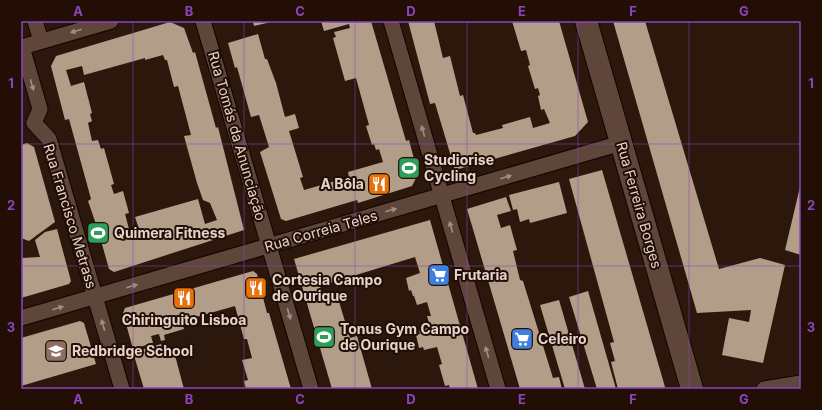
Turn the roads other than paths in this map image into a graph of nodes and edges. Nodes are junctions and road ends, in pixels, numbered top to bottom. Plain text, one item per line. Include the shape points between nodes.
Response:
1 (36, 21) edge
2 (111, 21) edge
3 (203, 21) edge
4 (391, 21) edge
5 (586, 21) edge
6 (41, 41) junction
7 (22, 47) edge
8 (28, 125) edge
9 (621, 143) junction
10 (442, 196) junction
11 (269, 246) junction
12 (94, 297) junction
13 (21, 318) edge
14 (801, 383) edge
15 (122, 389) edge
16 (311, 389) edge
17 (498, 389) edge
18 (692, 389) edge
19 (764, 389) edge

1 - 6 street
2 -> 6 street
3 - 11 street, Rua Tomás da Anunciação
10 -> 4 street
5 - 9 main road, Rua Ferreira Borges
6 - 7 street
7 -> 8 street, Rua Francisco Metrass via 40,108
8 - 12 street, Rua Francisco Metrass via 49,140
10 -> 9 street, Rua Correia Teles
9 - 18 main road, Rua Ferreira Borges
11 -> 10 street, Rua Correia Teles
17 -> 10 street
12 -> 11 street, Rua Correia Teles
11 -> 16 street, Rua Tomás da Anunciação
13 -> 12 street, Rua Correia Teles
15 -> 12 street, Rua Francisco Metrass
14 - 19 street

